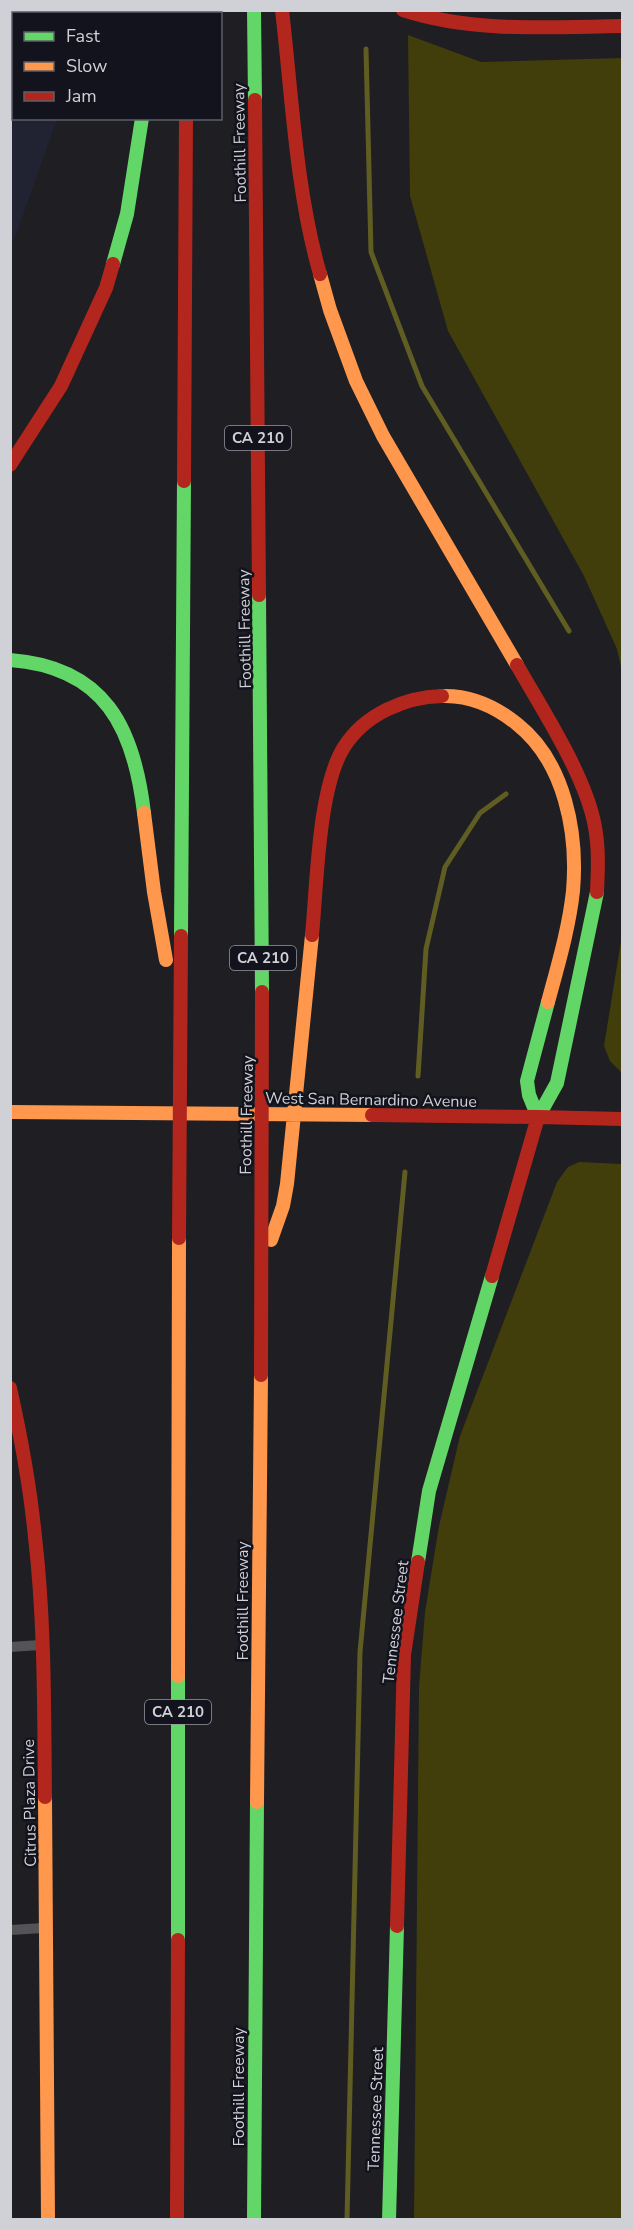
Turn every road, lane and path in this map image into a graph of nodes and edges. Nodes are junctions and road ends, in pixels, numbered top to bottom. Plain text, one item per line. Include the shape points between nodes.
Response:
1 (254, 10) edge
2 (403, 10) edge
3 (282, 14) edge
4 (622, 26) edge
5 (142, 120) edge
6 (186, 120) edge
7 (10, 465) edge
8 (10, 660) edge
9 (180, 1034) junction
10 (10, 1112) edge
11 (538, 1117) junction
12 (622, 1119) edge
13 (261, 1270) junction
14 (10, 1388) edge
15 (44, 1645) junction
16 (10, 1647) edge
17 (47, 1928) junction
18 (10, 1930) edge
19 (48, 2220) edge
20 (177, 2220) edge
21 (254, 2220) edge
22 (389, 2220) edge

1 - 13 main road, Foothill Freeway / CA 210 via 263,1051
2 - 4 main road via 444,22 490,26
3 - 11 main road, Tennessee Street via 313,250 356,381 383,436 549,722 585,790 595,826 597,899 557,1083
5 - 7 main road via 127,214 106,288 61,386
6 - 9 main road, CA 210
8 - 9 main road via 28,659 78,677 117,716 131,744
9 - 20 main road, CA 210
10 - 11 main road, West San Bernardino Avenue
11 - 12 main road, West San Bernardino Avenue
11 - 13 main road via 526,1085 571,909 574,865 570,822 560,788 545,756 509,715 464,697 435,695 406,701 386,708 367,722 348,741 334,767 324,812 287,1184
11 - 22 main road, Tennessee Street via 429,1491 404,1655
13 - 21 main road, Foothill Freeway / CA 210
14 - 15 main road, Citrus Plaza Drive via 37,1533
15 - 16 lane
15 - 17 main road, Citrus Plaza Drive
17 - 18 lane
17 - 19 main road, Citrus Plaza Drive

